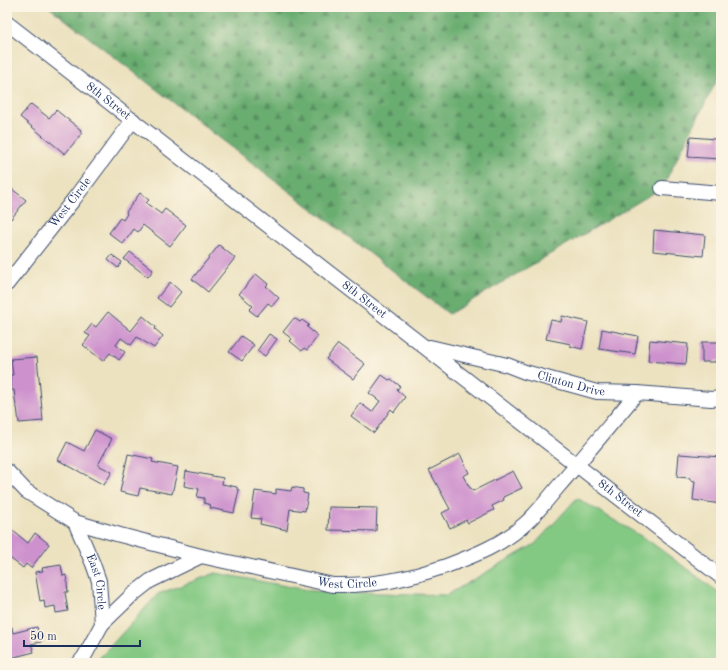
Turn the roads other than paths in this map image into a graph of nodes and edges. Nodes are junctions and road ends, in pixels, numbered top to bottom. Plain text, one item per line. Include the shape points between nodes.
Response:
1 (7, 23) edge
2 (133, 120) junction
3 (662, 188) dead end
4 (721, 193) edge
5 (7, 284) edge
6 (424, 346) junction
7 (637, 393) junction
8 (721, 398) edge
9 (577, 466) junction
10 (7, 471) edge
11 (75, 522) junction
12 (201, 556) junction
13 (721, 577) edge
14 (102, 624) junction
15 (79, 663) edge

1 - 2 street, 8th Street
2 - 5 street, West Circle
2 - 6 street, 8th Street
3 - 4 street
6 - 7 street, Clinton Drive via 507,365 597,392
6 - 9 street, 8th Street
7 - 8 street, Clinton Drive
7 - 9 street, West Circle
9 - 12 street, West Circle via 527,522 500,542 460,561 390,582 333,585
9 - 13 street, 8th Street
10 - 11 street, West Circle via 26,491
11 - 12 street, West Circle
11 - 14 street, East Circle via 99,581
12 - 14 street via 150,581
14 - 15 street, East Circle

